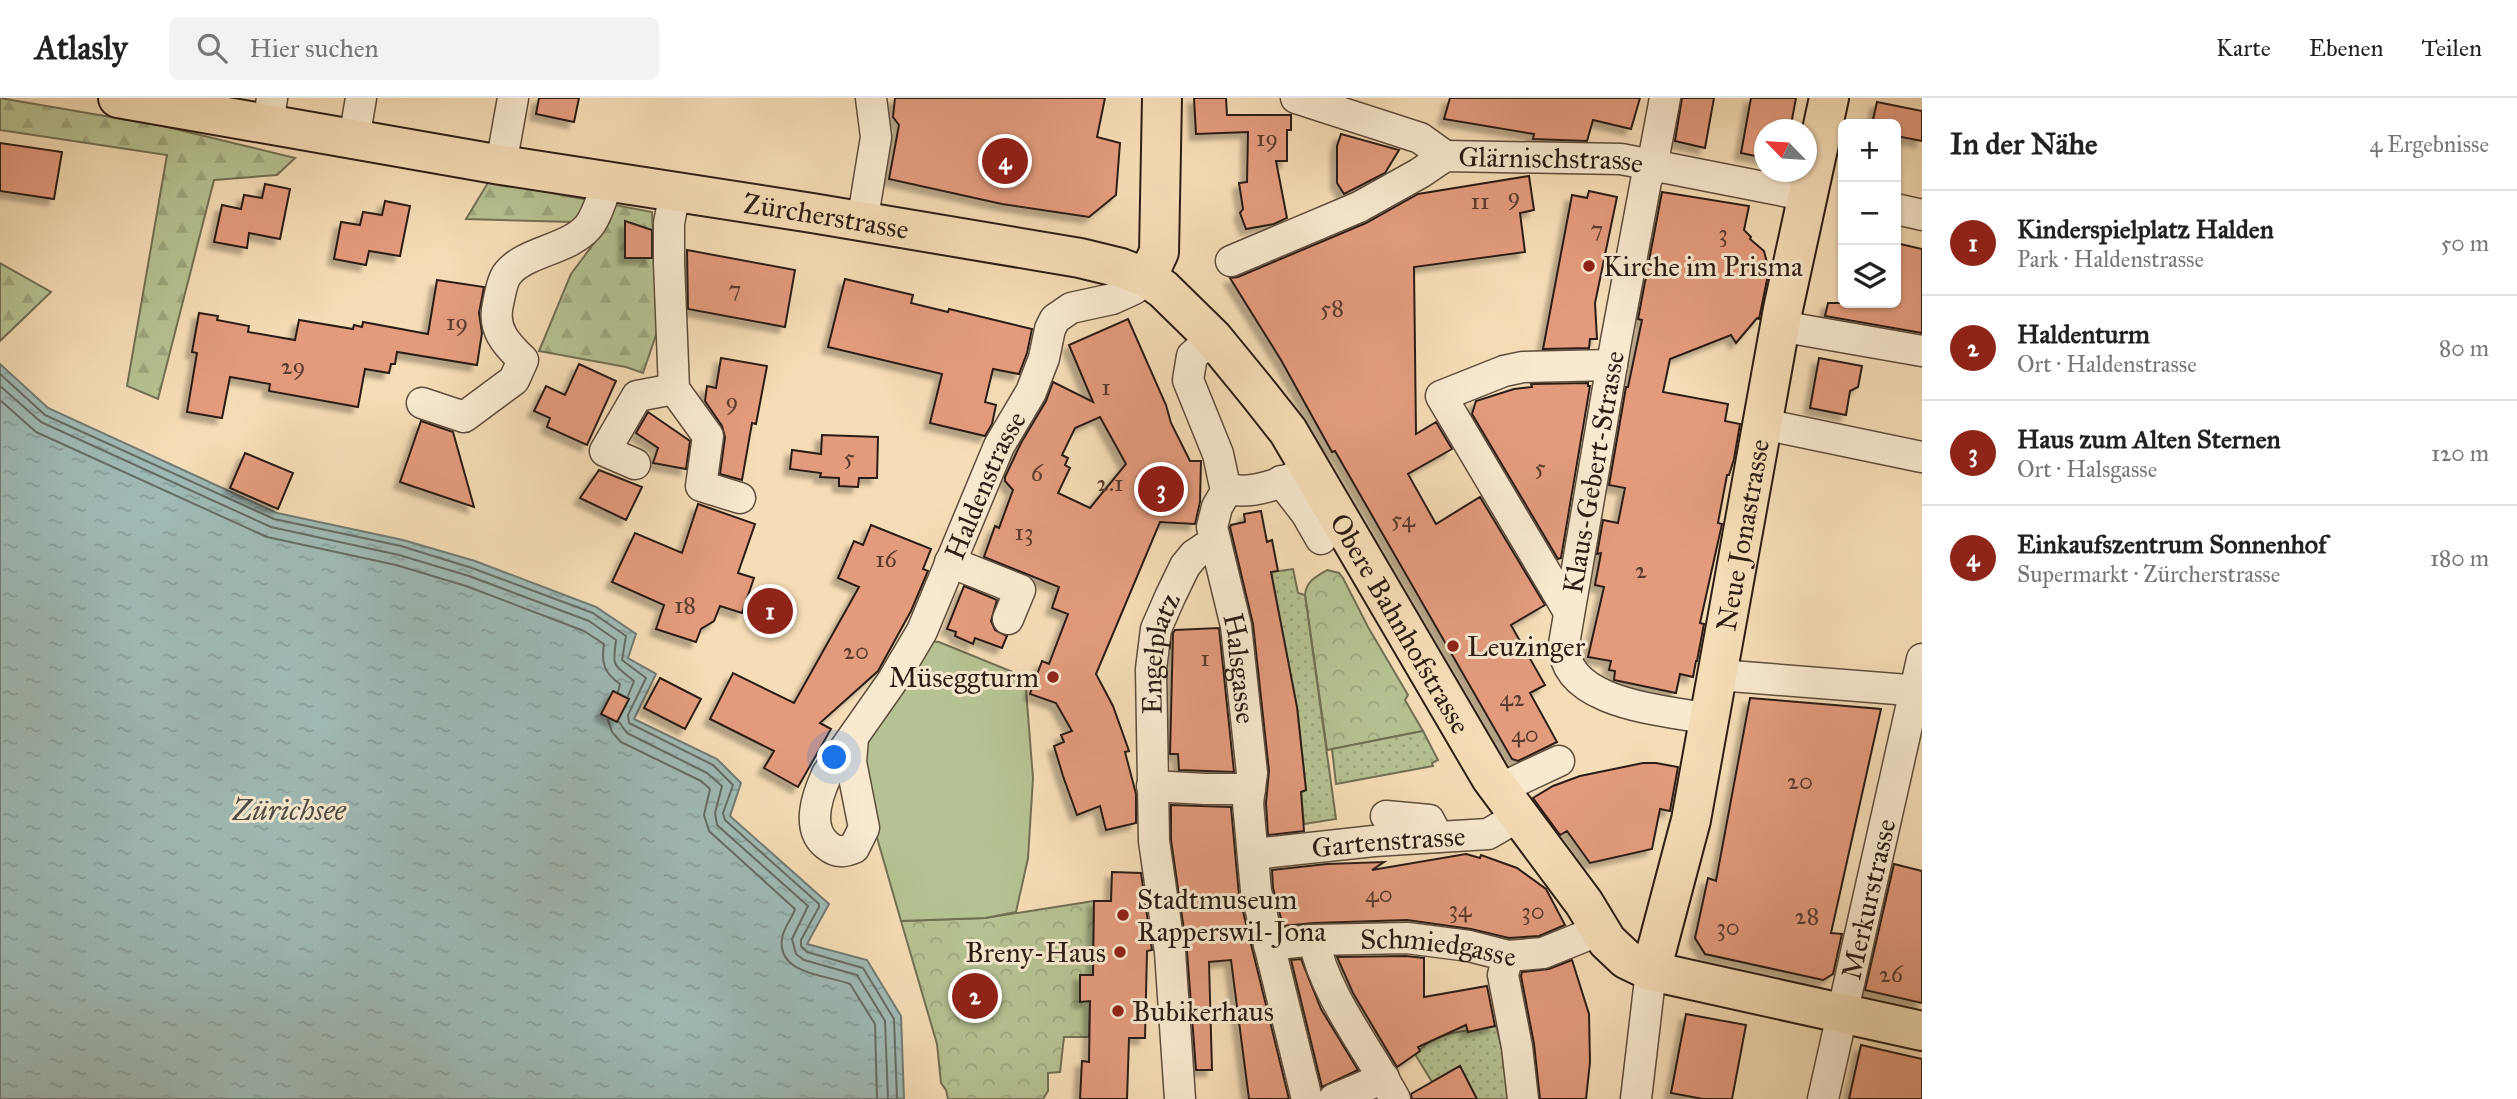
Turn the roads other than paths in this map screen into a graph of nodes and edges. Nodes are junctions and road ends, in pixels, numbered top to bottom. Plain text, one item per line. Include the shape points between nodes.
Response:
1 (117, 98) edge
2 (361, 98) edge
3 (513, 98) edge
4 (871, 98) edge
5 (1162, 98) edge
6 (1296, 98) edge
7 (1665, 98) edge
8 (1829, 98) edge
9 (270, 111) edge
10 (354, 139) junction
11 (1445, 156) junction
12 (501, 165) junction
13 (1652, 167) junction
14 (608, 183) junction
15 (675, 193) junction
16 (1809, 196) junction
17 (1901, 210) edge
18 (1922, 215) edge
19 (862, 223) junction
20 (1231, 261) dead end
21 (1147, 278) junction
22 (1780, 326) junction
23 (1213, 338) junction
24 (1922, 351) edge
25 (1612, 365) junction
26 (674, 389) junction
27 (422, 403) dead end
28 (1763, 424) junction
29 (1922, 457) edge
30 (635, 464) dead end
31 (1296, 476) junction
32 (1228, 488) junction
33 (740, 498) dead end
34 (1321, 539) dead end
35 (1215, 541) junction
36 (950, 562) junction
37 (1569, 612) junction
38 (1008, 619) dead end
39 (1922, 659) edge
40 (1718, 675) junction
41 (1918, 691) edge
42 (1710, 719) junction
43 (853, 738) dead end
44 (1559, 761) dead end
45 (1152, 786) junction
46 (1250, 789) junction
47 (1509, 802) junction
48 (1386, 816) dead end
49 (1438, 837) junction
50 (1254, 853) junction
51 (1600, 930) junction
52 (1314, 940) junction
53 (1269, 945) junction
54 (1508, 956) junction
55 (1651, 971) junction
56 (1843, 1013) junction
57 (1922, 1031) edge
58 (1390, 1088) edge
59 (1180, 1099) edge
60 (1307, 1099) edge
61 (1334, 1099) edge
62 (1523, 1099) edge
63 (1636, 1099) edge
64 (1823, 1099) edge

1 - 9 main road, Zürcherstrasse
2 - 10 street
3 - 12 street
4 - 19 street via 876,137
5 - 21 main road via 1159,252
6 - 11 street via 1410,134
7 - 13 street, Klaus-Gebert-Strasse
8 - 16 main road, Neue Jonastrasse
9 - 10 main road, Zürcherstrasse
10 - 12 main road, Zürcherstrasse
11 - 13 street, Glärnischstrasse via 1621,159
11 - 20 street, Glärnischstrasse via 1359,207
12 - 14 main road, Zürcherstrasse
13 - 16 street, Glärnischstrasse
13 - 25 street, Klaus-Gebert-Strasse
14 - 15 main road, Zürcherstrasse
14 - 27 street via 588,227 508,274 496,312 498,328 523,359 514,380 464,417
15 - 19 main road, Zürcherstrasse
15 - 26 street via 669,223
16 - 22 main road, Neue Jonastrasse
17 - 18 street
19 - 21 main road, Zürcherstrasse via 1080,258
21 - 23 main road, Obere Bahnhofstrasse
21 - 36 street, Haldenstrasse via 1112,299 1071,308 1055,319 1031,392 999,446
22 - 24 street
22 - 28 main road, Neue Jonastrasse
23 - 31 main road, Obere Bahnhofstrasse via 1288,431
23 - 32 street via 1192,356 1188,380
25 - 37 street, Klaus-Gebert-Strasse
25 - 37 street via 1523,367 1441,396
26 - 30 street via 637,396 610,440 605,451
26 - 33 street via 708,436 701,486
28 - 29 street
28 - 40 main road, Neue Jonastrasse
31 - 32 street via 1254,489
31 - 34 street via 1306,513
31 - 47 main road, Obere Bahnhofstrasse
32 - 35 street, Halsgasse via 1214,517
35 - 45 street, Engelplatz via 1185,566 1156,629 1151,668
35 - 46 street, Halsgasse via 1236,626
36 - 38 street via 1020,590
36 - 43 street, Haldenstrasse via 922,631
37 - 42 street, Klaus-Gebert-Strasse via 1563,657 1580,681 1614,699
39 - 41 street, Merkurstrasse
40 - 41 street
40 - 42 main road, Neue Jonastrasse
41 - 56 street, Merkurstrasse
42 - 55 main road, Neue Jonastrasse via 1691,820
44 - 47 street, Gartenstrasse
45 - 46 street
45 - 59 street, Engelplatz
46 - 50 street, Halsgasse
47 - 49 street, Gartenstrasse via 1488,834
47 - 51 main road, Obere Bahnhofstrasse
48 - 49 street via 1429,820
49 - 50 street, Gartenstrasse
50 - 53 street, Halsgasse via 1255,891
51 - 54 street, Schmiedgasse via 1543,953
51 - 55 main road, Obere Bahnhofstrasse via 1626,959
52 - 53 street, Schmiedgasse
52 - 54 street, Schmiedgasse via 1407,938
52 - 58 street via 1328,984
53 - 60 street, Halsgasse
54 - 62 street via 1503,975
55 - 56 main road, Obere Bahnhofstrasse
55 - 63 street
56 - 57 main road, Obere Bahnhofstrasse
56 - 64 street, Merkurstrasse
58 - 61 street

